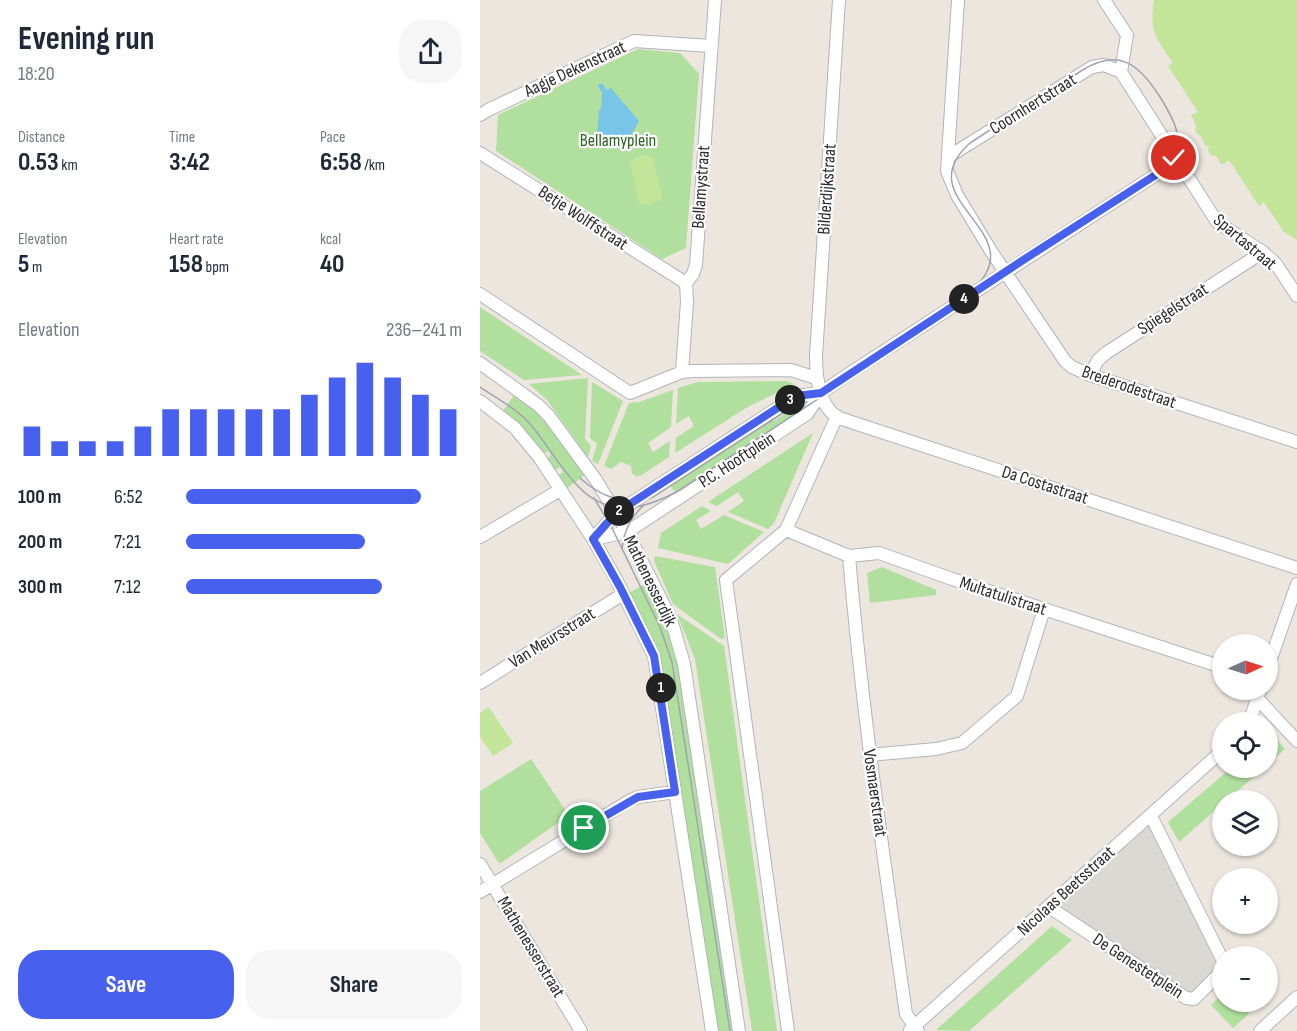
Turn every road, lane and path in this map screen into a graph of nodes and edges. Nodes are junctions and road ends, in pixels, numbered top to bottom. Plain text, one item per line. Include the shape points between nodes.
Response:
1 (716, 0) edge
2 (839, 0) edge
3 (958, 0) edge
4 (1104, 0) edge
5 (711, 46) junction
6 (1121, 72) junction
7 (480, 115) edge
8 (480, 153) edge
9 (948, 157) junction
10 (1177, 161) junction
11 (1263, 252) junction
12 (1006, 272) junction
13 (686, 283) junction
14 (480, 294) edge
15 (1297, 296) edge
16 (480, 363) edge
17 (682, 372) junction
18 (1090, 375) junction
19 (816, 378) junction
20 (821, 393) junction
21 (480, 401) edge
22 (837, 416) junction
23 (1297, 442) edge
24 (560, 490) junction
25 (616, 513) junction
26 (786, 530) junction
27 (627, 532) junction
28 (480, 537) edge
29 (593, 539) junction
30 (849, 556) junction
31 (1297, 567) edge
32 (1297, 584) edge
33 (624, 594) junction
34 (1044, 609) junction
35 (1278, 638) edge
36 (1212, 664) edge
37 (480, 683) edge
38 (1263, 700) edge
39 (1297, 741) edge
40 (869, 755) junction
41 (1212, 760) edge
42 (675, 792) junction
43 (1151, 816) junction
44 (480, 864) edge
45 (493, 884) junction
46 (480, 892) edge
47 (1049, 907) junction
48 (1216, 946) edge
49 (1212, 981) edge
50 (1297, 997) edge
51 (914, 1029) edge
52 (581, 1031) edge
53 (712, 1031) edge
54 (739, 1031) edge
55 (788, 1031) edge
56 (1260, 1031) edge

1 - 5 street, Bellamystraat
2 - 19 street, Bilderdijkstraat
3 - 9 street, Brederodestraat
4 - 6 street via 1127,35
5 - 7 street, Aagje Dekenstraat via 634,41
5 - 13 street, Bellamystraat via 696,265
6 - 9 street, Coornhertstraat via 1104,64 1092,67
6 - 10 street, Spartastraat
8 - 13 street, Betje Wolffstraat
9 - 12 street, Brederodestraat via 947,171 957,195
10 - 11 street, Spartastraat via 1217,222
10 - 12 street
11 - 15 street, Spartastraat
11 - 18 street, Spiegelstraat via 1106,353
12 - 18 street, Brederodestraat via 1065,361
12 - 20 street
13 - 17 street, Bellamystraat
14 - 17 street via 630,393
16 - 25 street, Mathenesserdijk via 527,395 549,416
17 - 19 street via 791,370
18 - 23 street, Brederodestraat
19 - 20 street
20 - 22 street
20 - 25 street, P.C. Hooftplein via 796,396
20 - 27 street, P.C. Hooftplein via 807,414
21 - 24 street, Mathenesserdijk via 526,440
22 - 26 street
22 - 31 street, Da Costastraat
24 - 28 street
24 - 29 street, Mathenesserdijk
25 - 27 street, Mathenesserdijk
25 - 29 street, P.C. Hooftplein
26 - 30 street, Multatulistraat
26 - 55 street via 726,580
27 - 29 street, P.C. Hooftplein
27 - 54 street, Mathenesserdijk via 668,612 684,664
29 - 33 street, Mathenesserdijk
30 - 34 street, Multatulistraat via 879,553
30 - 40 street, Vosmaerstraat
32 - 35 street
33 - 37 street, Van Meursstraat
33 - 42 street, Mathenesserdijk via 656,660
34 - 36 street, Multatulistraat
34 - 40 street via 1017,696 962,743
38 - 39 street
40 - 51 street, Vosmaerstraat via 906,1014
41 - 43 street, Nicolaas Beetsstraat
42 - 45 street via 629,801
42 - 53 street, Mathenesserdijk
43 - 47 street, Nicolaas Beetsstraat
43 - 48 street
44 - 45 street, Mathenesserstraat
45 - 46 street
45 - 52 street, Mathenesserstraat
47 - 49 street, De Genestetplein via 1186,999 1194,999
47 - 51 street, Nicolaas Beetsstraat
50 - 56 street

